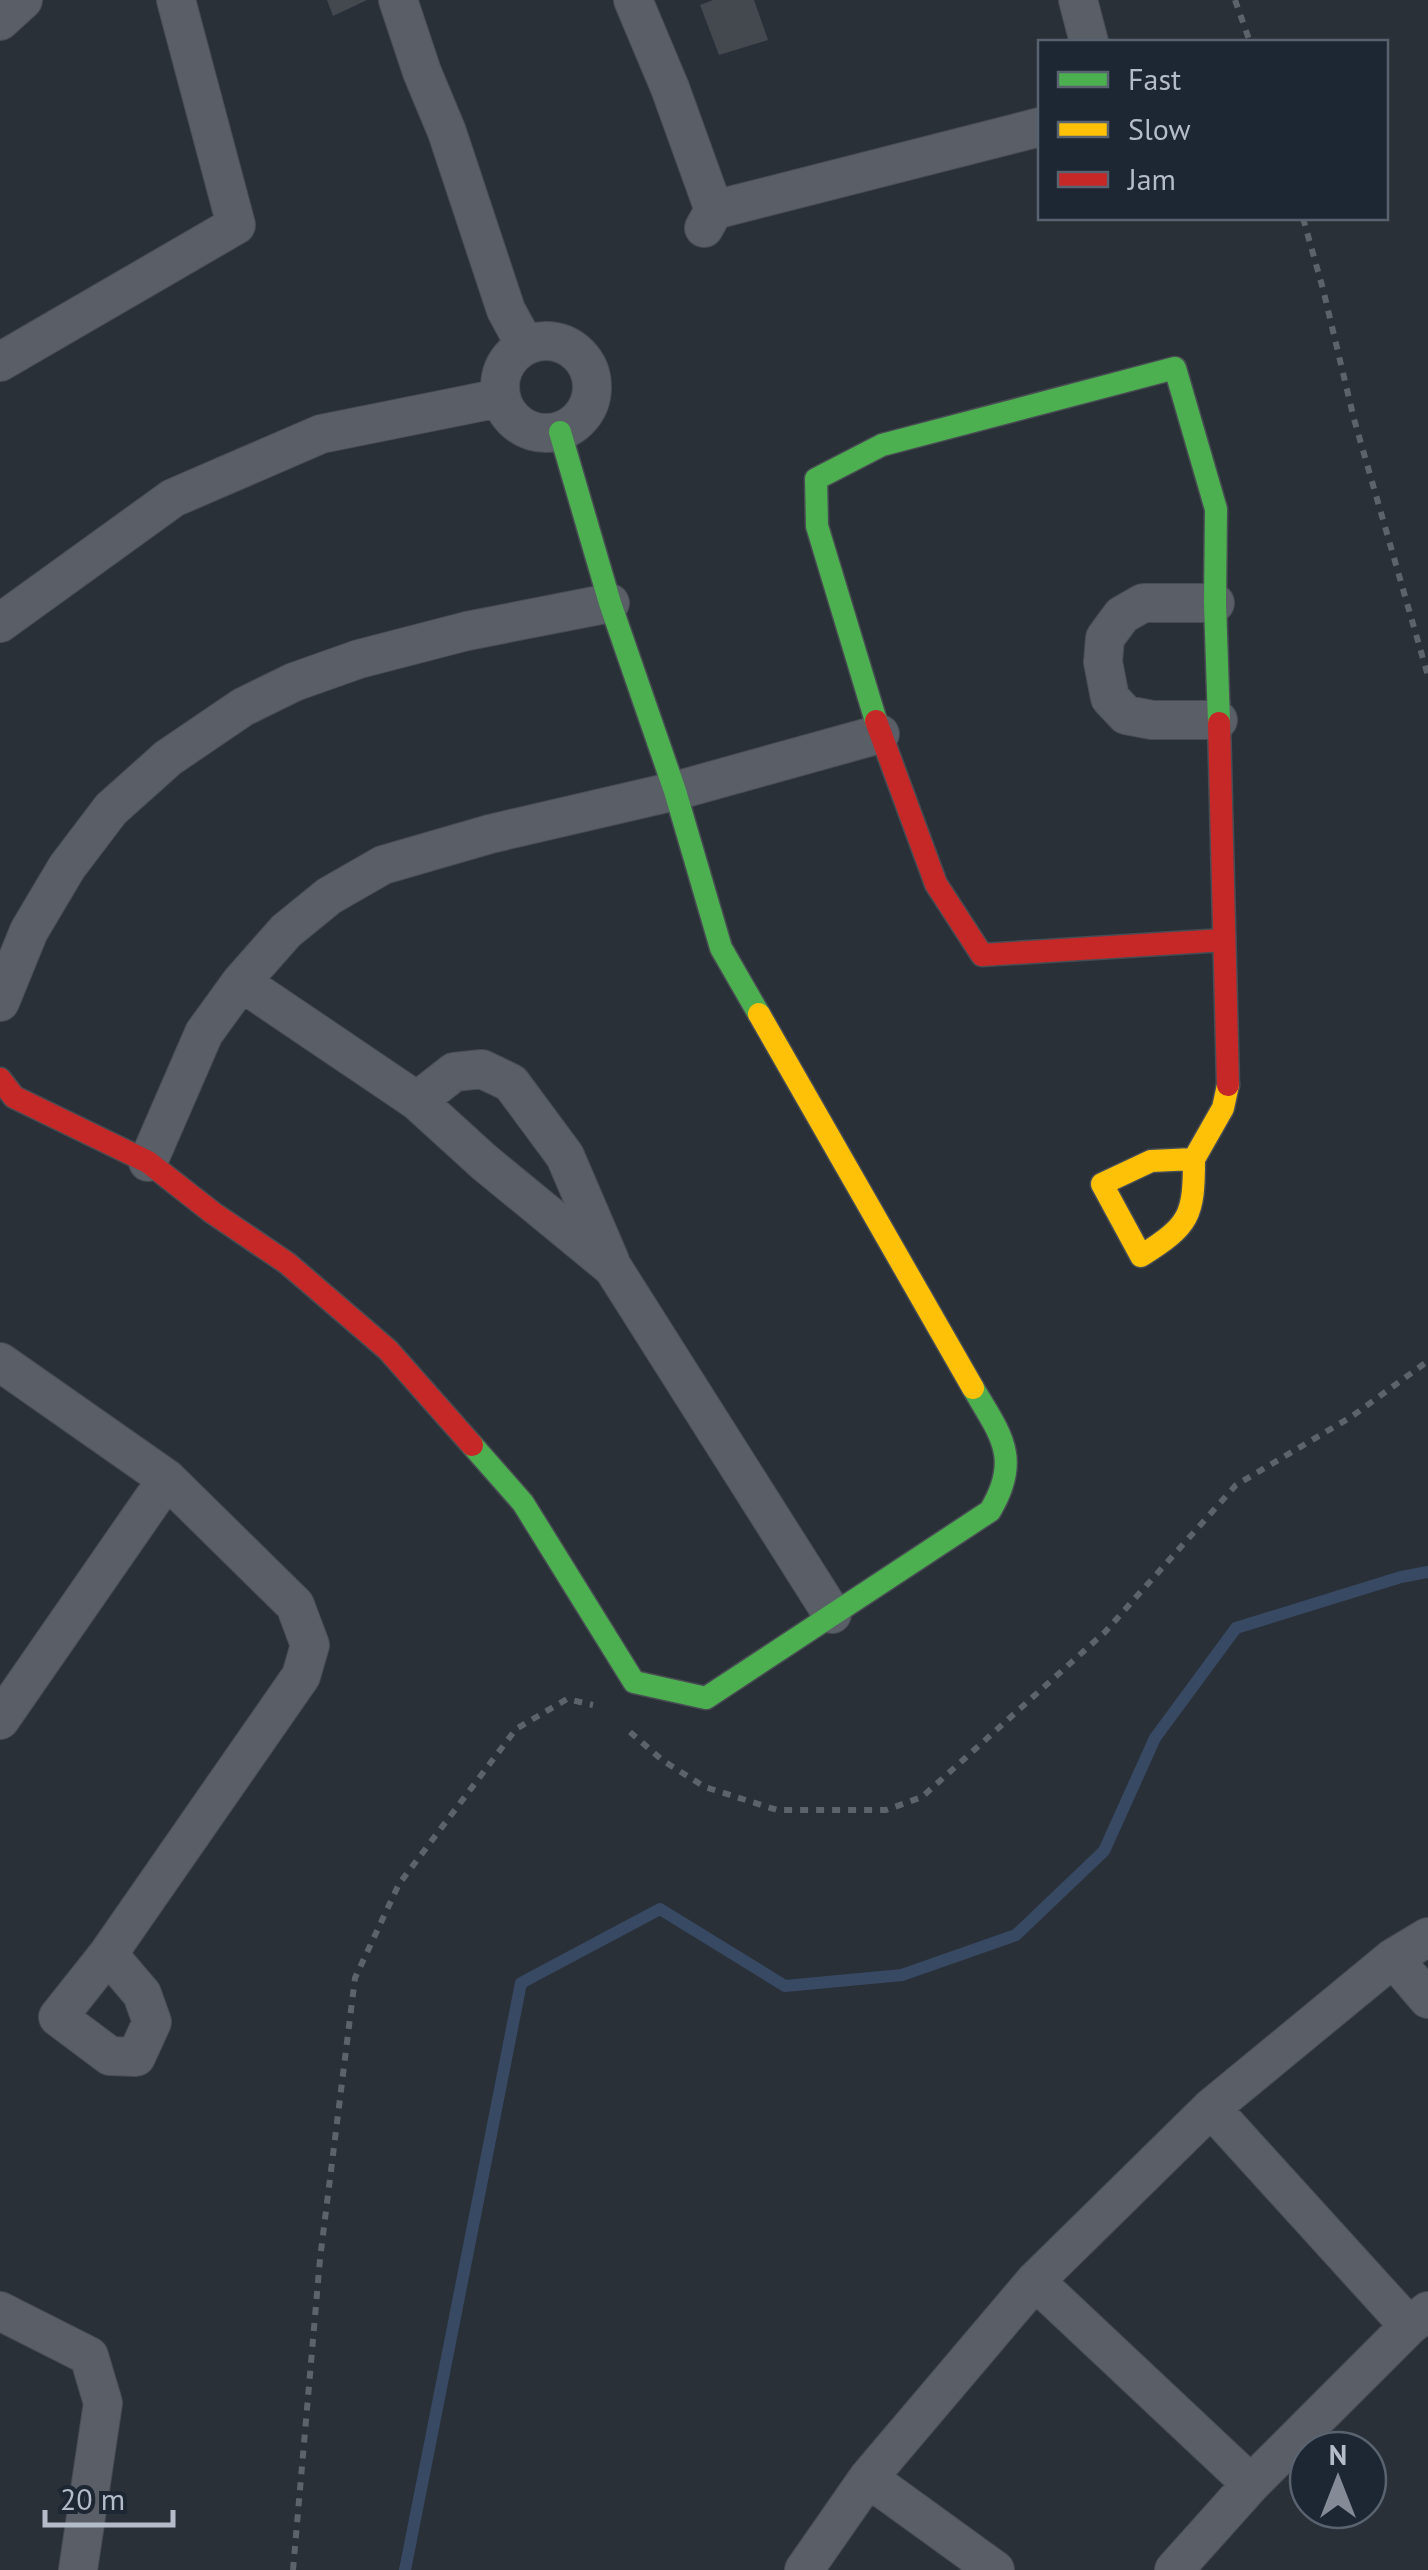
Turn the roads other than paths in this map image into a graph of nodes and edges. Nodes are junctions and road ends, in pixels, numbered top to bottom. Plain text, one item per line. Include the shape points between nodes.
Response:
1 (23, 0) edge
2 (176, 0) edge
3 (633, 0) edge
4 (1078, 0) edge
5 (400, 1) edge
6 (0, 21) edge
7 (1088, 40) edge
8 (1038, 128) edge
9 (525, 346) junction
10 (0, 362) edge
11 (500, 398) junction
12 (560, 432) junction
13 (610, 603) junction
14 (1214, 603) junction
15 (0, 624) edge
16 (1218, 720) junction
17 (880, 734) junction
18 (674, 791) junction
19 (1224, 940) junction
20 (241, 982) junction
21 (0, 1002) edge
22 (0, 1079) edge
23 (417, 1102) junction
24 (1194, 1159) junction
25 (148, 1162) junction
26 (613, 1268) junction
27 (0, 1362) edge
28 (167, 1479) junction
29 (832, 1614) junction
30 (0, 1720) edge
31 (1428, 1937) edge
32 (108, 1954) dead end
33 (1393, 1958) junction
34 (1428, 1999) edge
35 (1211, 2108) junction
36 (1035, 2282) junction
37 (0, 2312) edge
38 (1418, 2319) edge
39 (868, 2478) junction
40 (1251, 2484) junction
41 (78, 2570) edge
42 (804, 2570) edge
43 (994, 2570) edge
44 (1174, 2570) edge

1 - 6 street
2 - 10 street via 236,225
3 - 8 street via 670,88 709,219
4 - 7 street
5 - 9 street via 506,310
9 - 11 street via 508,358
9 - 12 street via 544,340 564,344 590,372 588,408
11 - 12 street via 522,428
11 - 15 street via 321,434 173,498
12 - 13 street
13 - 18 street
13 - 21 street via 360,659 242,707 110,809 28,931
14 - 16 street
14 - 16 street via 1143,603 1122,614 1104,638 1102,662 1110,698 1126,716
14 - 17 street via 1216,510 1175,368 882,445 816,478 817,526
16 - 19 street
17 - 18 street
17 - 19 street via 936,884 982,955
18 - 20 street via 383,865 286,931
18 - 29 street via 721,948 1005,1444 1006,1475 990,1512
19 - 24 street via 1229,1081 1223,1108
20 - 23 street
20 - 25 street via 204,1033
22 - 25 street via 14,1096
23 - 26 street
23 - 26 street via 454,1072 482,1068 510,1083 565,1156
24 - 24 street via 1194,1201 1185,1224 1142,1256 1102,1184 1151,1161
25 - 29 street via 287,1263 388,1350 524,1503 634,1682 706,1698
26 - 29 street
27 - 28 street
28 - 30 street
28 - 32 street via 295,1605 310,1644 301,1676
31 - 33 street
33 - 34 street
33 - 35 street
35 - 36 street
35 - 38 street
36 - 39 street
36 - 40 street
37 - 41 street via 89,2356 94,2372 103,2403
38 - 40 street
39 - 42 street
39 - 43 street
40 - 44 street

